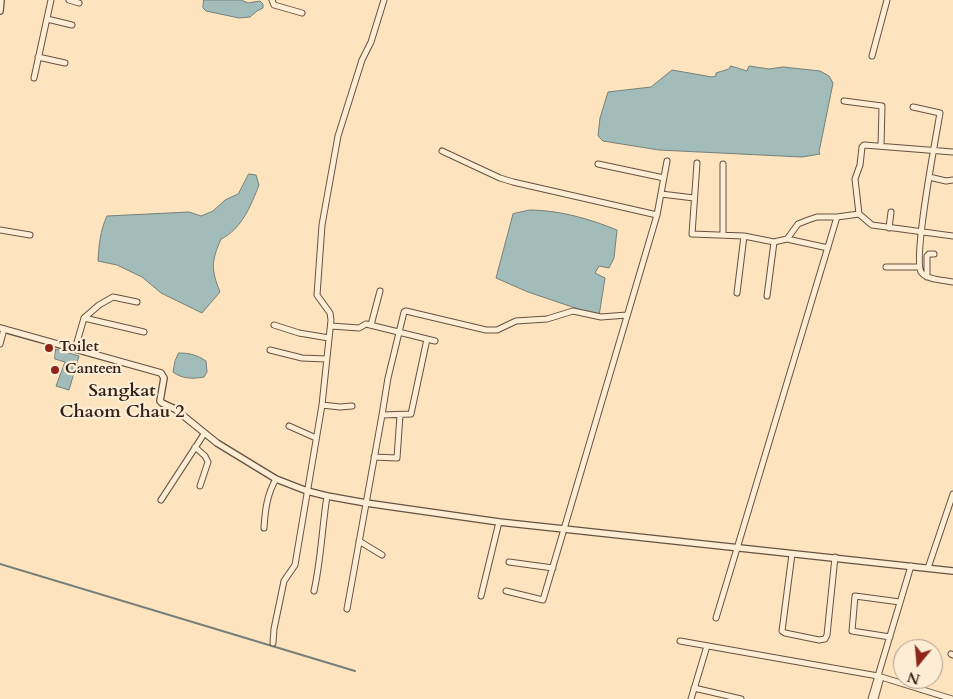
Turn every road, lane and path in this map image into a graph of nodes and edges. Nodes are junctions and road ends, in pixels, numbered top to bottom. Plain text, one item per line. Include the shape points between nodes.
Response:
1 (2, 0) edge
2 (51, 0) edge
3 (68, 0) edge
4 (272, 0) edge
5 (384, 0) edge
6 (887, 0) edge
7 (79, 4) dead end
8 (0, 11) edge
9 (302, 13) dead end
10 (47, 19) junction
11 (72, 25) dead end
12 (872, 56) dead end
13 (38, 57) junction
14 (65, 63) dead end
15 (34, 78) dead end
16 (844, 101) dead end
17 (913, 107) dead end
18 (881, 146) junction
19 (934, 150) junction
20 (442, 151) dead end
21 (953, 152) edge
22 (667, 161) dead end
23 (697, 163) dead end
24 (598, 164) dead end
25 (723, 164) dead end
26 (929, 177) junction
27 (664, 178) junction
28 (953, 180) edge
29 (661, 194) junction
30 (694, 198) junction
31 (891, 212) dead end
32 (859, 214) junction
33 (657, 215) junction
34 (837, 217) junction
35 (889, 228) junction
36 (0, 230) edge
37 (922, 231) junction
38 (30, 235) dead end
39 (723, 235) junction
40 (744, 236) junction
41 (953, 236) edge
42 (787, 239) junction
43 (774, 242) junction
44 (828, 248) junction
45 (934, 254) dead end
46 (886, 267) dead end
47 (919, 267) junction
48 (927, 276) junction
49 (953, 282) edge
50 (380, 291) dead end
51 (737, 293) dead end
52 (767, 296) dead end
53 (137, 302) dead end
54 (627, 314) junction
55 (84, 318) junction
56 (274, 325) dead end
57 (371, 325) junction
58 (331, 326) junction
59 (2, 328) edge
60 (144, 332) dead end
61 (400, 332) junction
62 (329, 338) junction
63 (427, 339) junction
64 (435, 341) dead end
65 (0, 344) edge
66 (75, 349) junction
67 (270, 350) dead end
68 (326, 359) junction
69 (322, 405) junction
70 (352, 406) dead end
71 (382, 415) junction
72 (400, 416) junction
73 (289, 426) dead end
74 (204, 434) junction
75 (316, 438) junction
76 (195, 447) junction
77 (374, 457) junction
78 (276, 479) junction
79 (200, 486) dead end
80 (307, 491) junction
81 (953, 494) edge
82 (327, 496) junction
83 (161, 500) dead end
84 (366, 504) junction
85 (499, 522) junction
86 (264, 528) dead end
87 (565, 528) junction
88 (359, 541) junction
89 (738, 548) junction
90 (382, 554) dead end
91 (792, 554) junction
92 (835, 557) junction
93 (509, 562) dead end
94 (911, 566) junction
95 (553, 568) junction
96 (928, 568) junction
97 (953, 572) edge
98 (314, 591) dead end
99 (506, 591) dead end
100 (481, 596) dead end
101 (900, 602) junction
102 (347, 609) dead end
103 (716, 618) dead end
104 (890, 637) junction
105 (680, 641) dead end
106 (273, 643) dead end
107 (707, 646) junction
108 (880, 677) junction
109 (694, 688) junction
110 (691, 699) edge
111 (741, 699) edge
112 (871, 699) edge
113 (875, 699) edge
114 (952, 699) edge

1 - 8 street
2 - 10 street
3 - 7 street
4 - 9 street via 274,5
5 - 58 street via 338,136 322,225 317,295 330,313
6 - 12 street
10 - 11 street
10 - 13 street
13 - 14 street
13 - 15 street
16 - 18 street via 882,106
17 - 19 street via 940,113
18 - 19 street
18 - 32 street via 862,147 855,179
19 - 21 street
19 - 26 street
20 - 33 street via 513,182
22 - 27 street
23 - 30 street
24 - 27 street
25 - 39 street
26 - 28 street
26 - 37 street
27 - 29 street
29 - 30 street
29 - 33 street
30 - 39 street via 692,234
31 - 35 street
32 - 34 street
32 - 35 street via 872,225
33 - 54 street
34 - 42 street via 817,217 798,224
34 - 44 street
35 - 37 street
36 - 38 street
37 - 41 street
37 - 47 street
39 - 40 street
40 - 43 street
40 - 51 street
42 - 43 street
42 - 44 street
43 - 52 street
44 - 89 street
45 - 48 street via 927,256
46 - 47 street
47 - 48 street
48 - 49 street
50 - 57 street
53 - 55 street via 111,297
54 - 61 street via 600,317 573,311 486,330 406,311
54 - 87 street
55 - 60 street
55 - 66 street
56 - 62 street
57 - 58 street via 359,328
57 - 61 street
58 - 62 street
59 - 65 street
59 - 66 street
61 - 63 street
61 - 71 street
62 - 68 street
63 - 64 street
63 - 72 street via 412,413
66 - 74 street via 162,373 160,401
67 - 68 street via 302,358
68 - 69 street
69 - 70 street
69 - 75 street
71 - 72 street
71 - 77 street
72 - 77 street via 396,458
73 - 75 street
74 - 76 street
74 - 78 street
75 - 80 street
76 - 79 street via 208,462
76 - 83 street
77 - 84 street
78 - 80 street
78 - 86 street via 270,490
80 - 82 street
80 - 106 street via 295,565 284,581
81 - 96 street
82 - 84 street
82 - 98 street
84 - 85 street
84 - 88 street
85 - 87 street
85 - 100 street
87 - 89 street
87 - 95 street
88 - 90 street
88 - 102 street
89 - 91 street
89 - 103 street
91 - 92 street
91 - 92 street via 782,631 819,640 825,639 827,634
92 - 94 street
93 - 95 street
94 - 96 street
94 - 101 street
95 - 99 street via 543,600
96 - 97 street
101 - 104 street
101 - 104 street via 855,596 852,631
104 - 108 street
105 - 107 street
107 - 108 street
107 - 109 street
108 - 112 street
108 - 113 street
108 - 114 street
109 - 110 street
109 - 111 street

